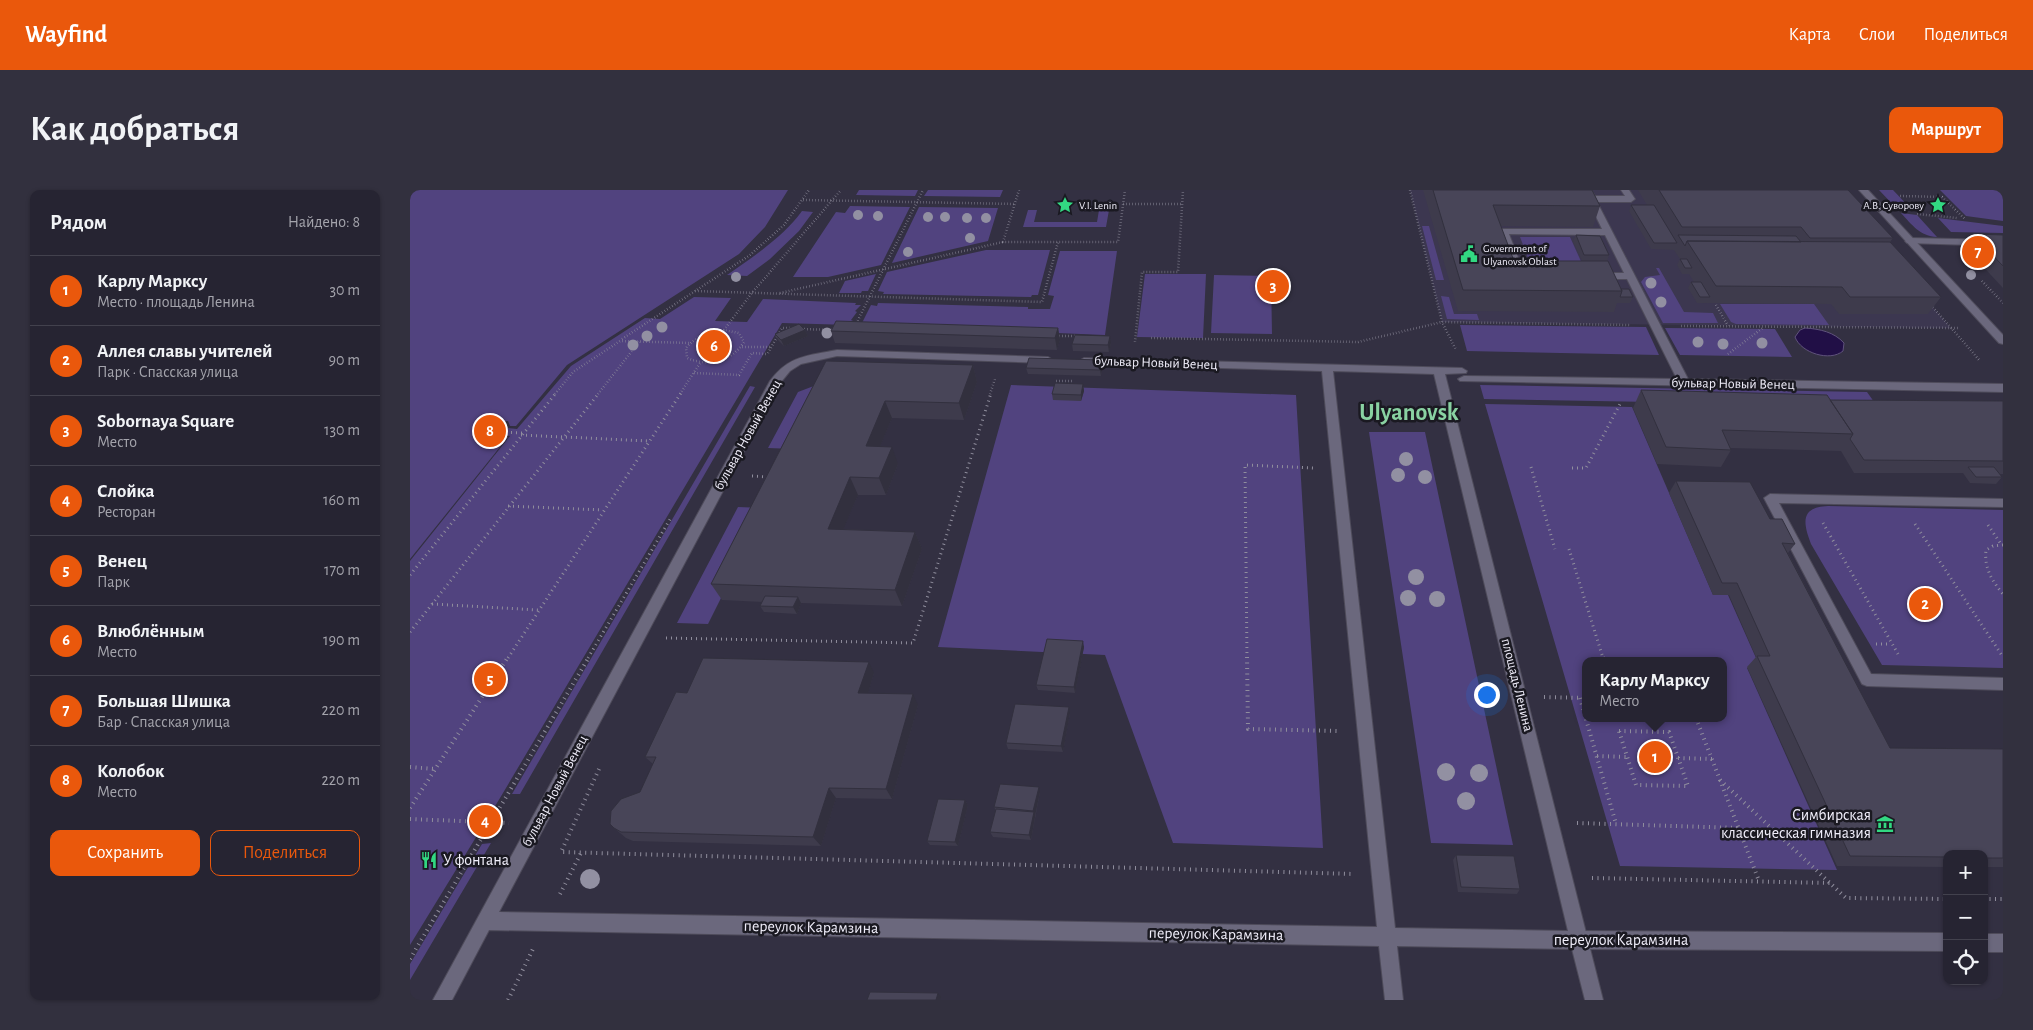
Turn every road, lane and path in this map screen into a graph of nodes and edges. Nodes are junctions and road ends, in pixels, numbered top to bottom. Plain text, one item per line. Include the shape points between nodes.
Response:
1 (809, 190) edge
2 (841, 190) edge
3 (923, 190) edge
4 (1019, 190) edge
5 (1125, 190) edge
6 (1183, 190) edge
7 (1410, 190) edge
8 (1626, 190) edge
9 (1863, 190) edge
10 (1589, 194) edge
11 (1900, 196) dead end
12 (803, 200) junction
13 (834, 200) junction
14 (917, 202) junction
15 (1015, 204) junction
16 (1123, 204) junction
17 (1182, 204) junction
18 (1965, 219) dead end
19 (1608, 232) junction
20 (1910, 241) junction
21 (1003, 242) junction
22 (1058, 242) junction
23 (2003, 243) edge
24 (883, 270) junction
25 (1529, 275) edge
26 (1584, 276) edge
27 (1630, 276) junction
28 (695, 291) junction
29 (751, 294) junction
30 (775, 294) junction
31 (868, 298) junction
32 (1925, 299) edge
33 (1716, 305) edge
34 (1442, 322) junction
35 (1654, 325) junction
36 (1678, 326) dead end
37 (1729, 326) junction
38 (1765, 327) junction
39 (791, 328) edge
40 (1951, 328) junction
41 (800, 329) edge
42 (724, 330) junction
43 (835, 330) edge
44 (853, 330) edge
45 (1048, 336) edge
46 (1086, 337) edge
47 (1145, 338) dead end
48 (620, 340) junction
49 (640, 341) junction
50 (2003, 341) edge
51 (690, 343) junction
52 (742, 346) junction
53 (771, 347) junction
54 (767, 354) junction
55 (1458, 354) dead end
56 (1728, 354) dead end
57 (1001, 358) junction
58 (1980, 361) dead end
59 (762, 362) dead end
60 (700, 363) junction
61 (1133, 363) junction
62 (1327, 368) junction
63 (1439, 370) junction
64 (694, 373) junction
65 (1463, 375) joint
66 (995, 379) junction
67 (1004, 379) dead end
68 (1054, 381) edge
69 (1083, 382) edge
70 (1684, 383) junction
71 (2003, 388) edge
72 (1620, 404) dead end
73 (496, 432) dead end
74 (521, 434) junction
75 (563, 437) junction
76 (649, 441) junction
77 (1531, 467) dead end
78 (1337, 468) junction
79 (1572, 468) dead end
80 (750, 476) dead end
81 (775, 477) edge
82 (1899, 500) junction
83 (2003, 503) edge
84 (508, 506) junction
85 (604, 510) junction
86 (672, 516) dead end
87 (1820, 517) dead end
88 (1985, 522) dead end
89 (2002, 545) edge
90 (1555, 549) dead end
91 (1569, 549) dead end
92 (410, 575) edge
93 (2003, 594) edge
94 (432, 604) junction
95 (539, 610) junction
96 (410, 632) edge
97 (638, 638) junction
98 (1906, 654) dead end
99 (1603, 657) edge
100 (1993, 657) dead end
101 (2003, 657) edge
102 (2003, 684) edge
103 (1572, 698) dead end
104 (1580, 698) joint
105 (1582, 705) edge
106 (1587, 722) edge
107 (1698, 722) edge
108 (1365, 732) junction
109 (1597, 756) junction
110 (1627, 757) junction
111 (1678, 758) junction
112 (1712, 759) junction
113 (602, 763) dead end
114 (410, 767) edge
115 (436, 769) junction
116 (1720, 780) junction
117 (410, 808) edge
118 (410, 819) edge
119 (493, 822) junction
120 (1550, 822) junction
121 (537, 824) junction
122 (1616, 824) junction
123 (1739, 828) junction
124 (1380, 875) junction
125 (1622, 879) dead end
126 (1760, 882) junction
127 (1830, 883) junction
128 (1943, 899) edge
129 (1988, 899) edge
130 (2003, 899) edge
131 (485, 921) junction
132 (1387, 937) junction
133 (1579, 940) junction
134 (1943, 942) edge
135 (1988, 943) edge
136 (2003, 943) edge
137 (410, 959) edge
138 (442, 1000) edge
139 (1394, 1000) edge
140 (1594, 1000) edge

1 - 12 path
2 - 13 path
3 - 14 path
4 - 15 path
5 - 16 path
6 - 17 path
7 - 34 path
8 - 10 street via 1631,198
9 - 20 street
10 - 19 street
11 - 18 path via 1942,197
12 - 13 path
12 - 28 path via 784,225 750,255
13 - 14 path
13 - 29 path
14 - 15 path
14 - 24 path
15 - 21 path
16 - 17 path
16 - 22 path via 1118,242
17 - 61 path via 1178,272 1142,272
19 - 25 street via 1503,231 1520,275
19 - 27 street
20 - 23 street
20 - 50 street
21 - 22 path
21 - 24 path
22 - 31 path via 1042,302
24 - 30 path
24 - 31 path
26 - 27 street
27 - 35 street
28 - 29 path
28 - 48 path
29 - 30 path
29 - 42 path
30 - 31 path
31 - 44 path
32 - 40 path
33 - 37 path
34 - 35 path
34 - 47 path via 1358,342
34 - 55 path
35 - 70 street
36 - 37 path
37 - 38 path
38 - 40 path
38 - 56 path
39 - 53 path via 782,328
40 - 58 path
41 - 43 path
42 - 51 path via 705,334
42 - 52 path via 738,334 744,342
45 - 46 path
48 - 49 path
48 - 74 path via 573,372
49 - 51 path
49 - 75 path
51 - 60 path via 686,348 687,358
52 - 53 path
52 - 60 path via 720,361
53 - 54 path
54 - 59 path
54 - 64 path via 752,354 739,374
57 - 61 street, бульвар Новый Венец
57 - 66 path
57 - 97 street, бульвар Новый Венец via 837,353 798,361 786,369 776,381
60 - 64 path
61 - 62 street, бульвар Новый Венец
62 - 63 street, бульвар Новый Венец
62 - 78 street
63 - 65 street
63 - 120 street, площадь Ленина
64 - 76 path
65 - 70 street, бульвар Новый Венец
66 - 67 path
66 - 97 path via 913,643
68 - 69 path
70 - 71 street, бульвар Новый Венец
72 - 79 path via 1586,468
73 - 74 path
74 - 75 path
74 - 92 path
75 - 76 path
75 - 84 path
76 - 85 path
77 - 90 path
78 - 108 street
78 - 108 path via 1245,465 1248,729
80 - 81 path
82 - 83 street
82 - 101 path
82 - 102 street via 1770,498 1867,680
84 - 85 path
84 - 94 path
85 - 95 path
86 - 119 path
87 - 98 path via 1896,654
88 - 89 path
89 - 93 path via 1986,550 1985,558 1988,574
91 - 99 path
94 - 95 path
94 - 96 path
95 - 115 path
97 - 121 street, бульвар Новый Венец
100 - 101 path
103 - 104 path
104 - 105 path
106 - 109 path
107 - 112 path
108 - 124 street
109 - 110 path
109 - 122 path
110 - 111 path via 1619,731 1669,732
110 - 111 path via 1636,785 1688,786
111 - 112 path
112 - 116 path
113 - 124 path via 561,852
114 - 115 path
115 - 117 path
116 - 123 path
116 - 127 path
118 - 119 path
119 - 121 path
119 - 137 path
120 - 122 path
120 - 133 street, площадь Ленина
121 - 131 street, бульвар Новый Венец
122 - 123 path
123 - 126 path
124 - 132 street
125 - 126 path
126 - 127 path
127 - 128 path via 1846,898
129 - 130 path
131 - 132 street, переулок Карамзина
131 - 138 street, бульвар Новый Венец
132 - 133 street, переулок Карамзина
132 - 139 street
133 - 134 street, переулок Карамзина
133 - 140 street, площадь Ленина
135 - 136 street

